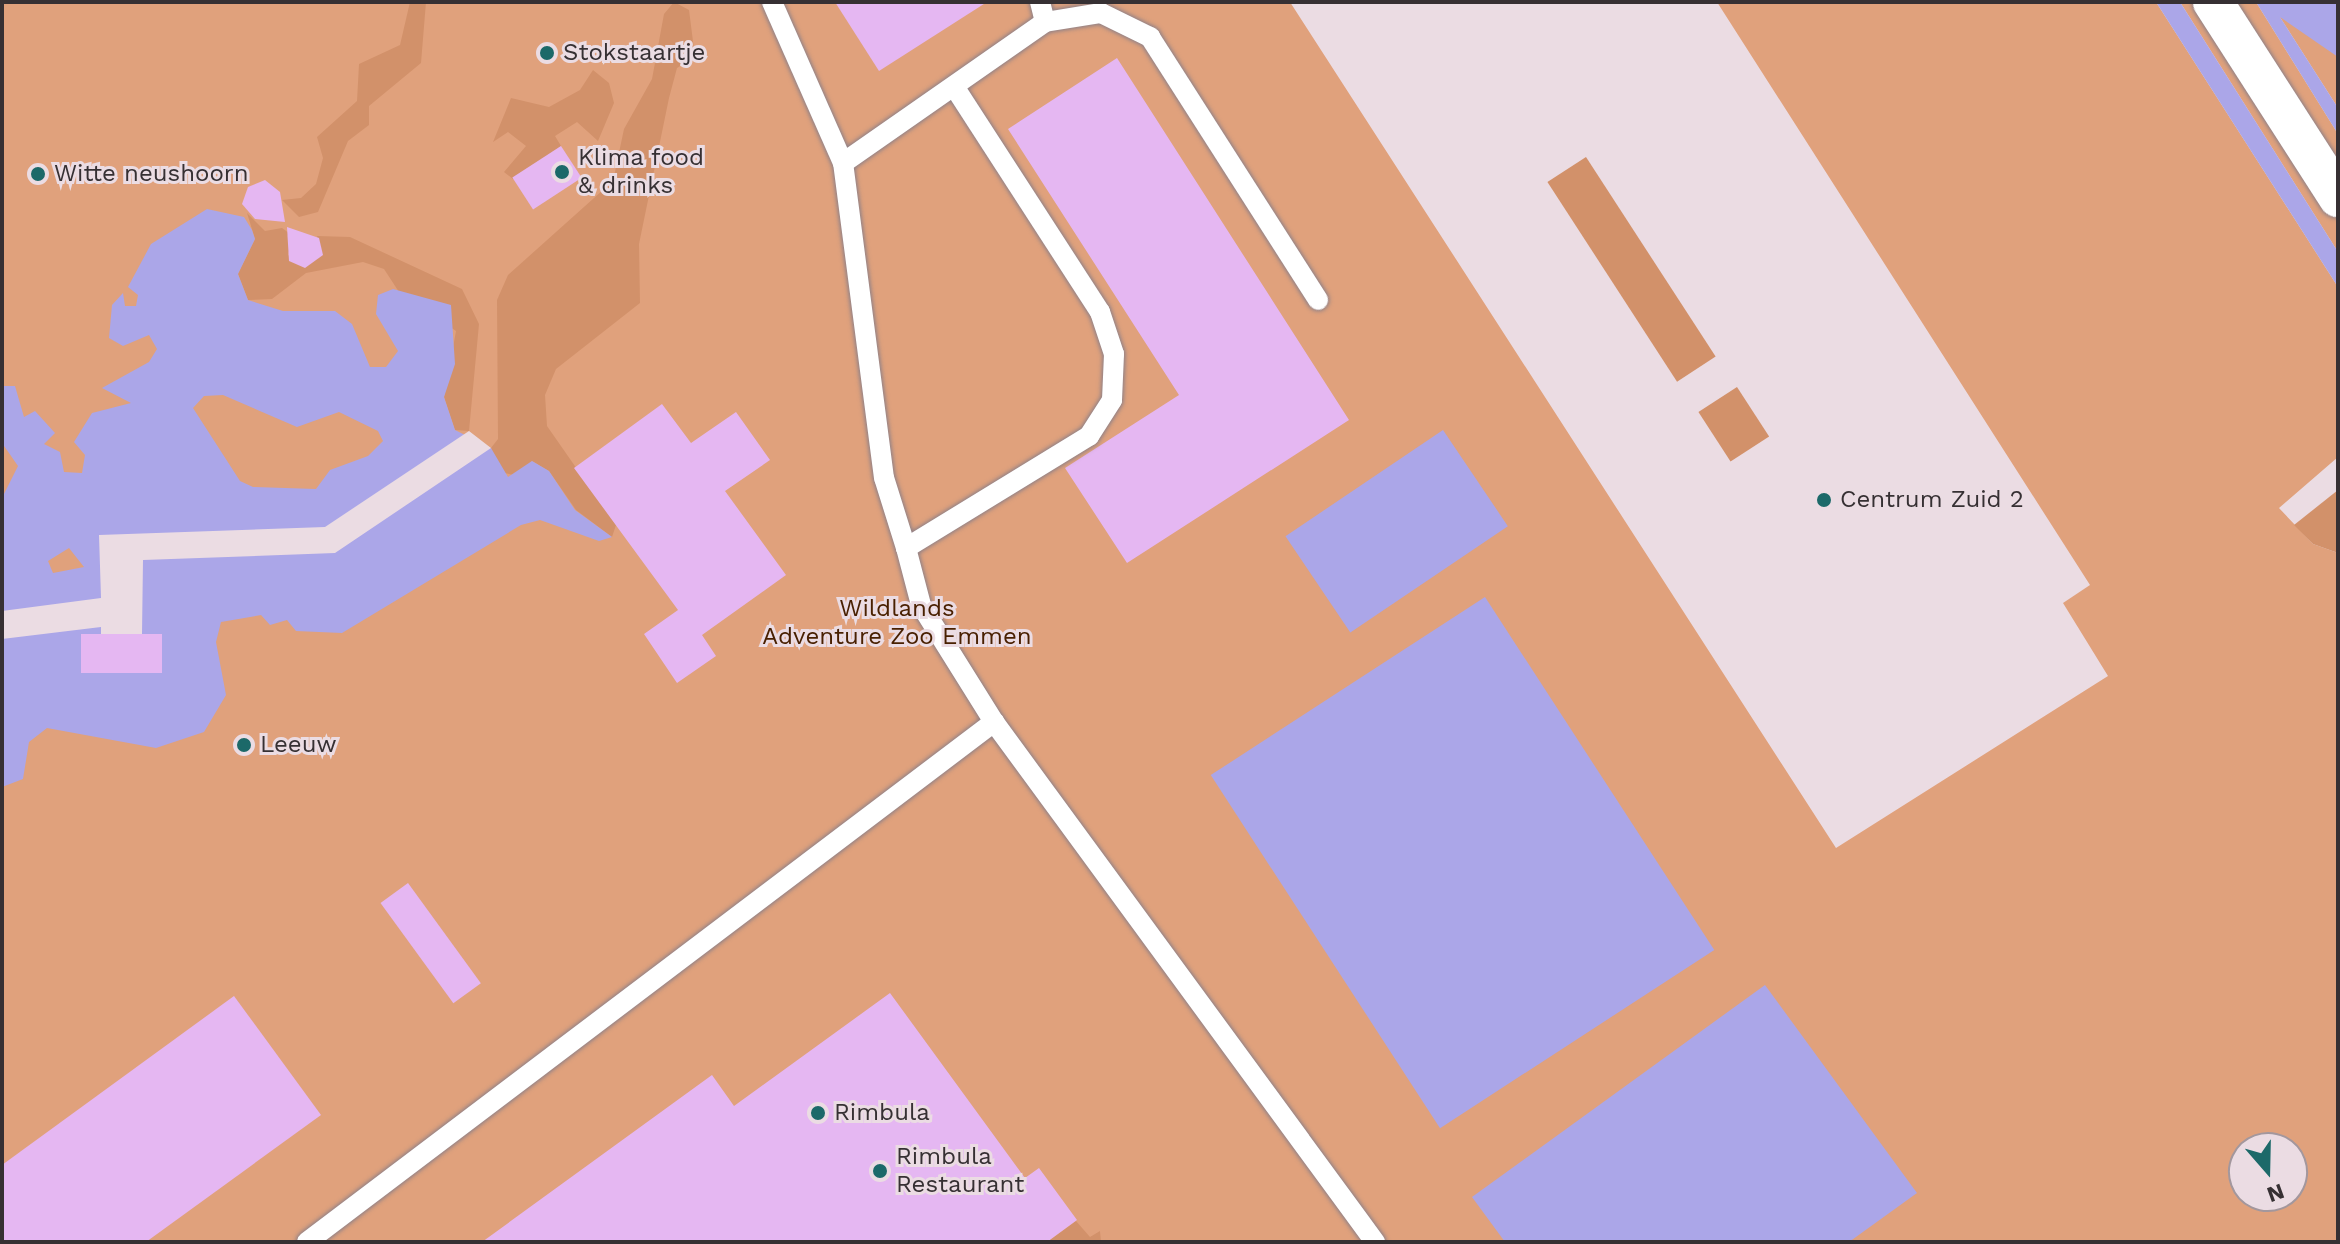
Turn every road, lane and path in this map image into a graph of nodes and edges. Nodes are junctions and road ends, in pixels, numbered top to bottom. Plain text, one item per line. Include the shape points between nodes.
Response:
1 (772, 2) edge
2 (1040, 2) edge
3 (2213, 2) edge
4 (1045, 22) junction
5 (956, 89) junction
6 (843, 163) junction
7 (2338, 197) edge
8 (1318, 300) dead end
9 (906, 548) junction
10 (994, 722) junction
11 (307, 1242) edge
12 (1375, 1242) edge

1 - 6 lane
2 - 4 lane
3 - 7 street
4 - 5 lane
4 - 8 lane via 1101,13 1150,37
5 - 6 lane
5 - 9 lane via 1100,312 1114,354 1112,400 1089,436
6 - 9 lane via 884,478
9 - 10 lane via 921,605
10 - 11 lane
10 - 12 lane

